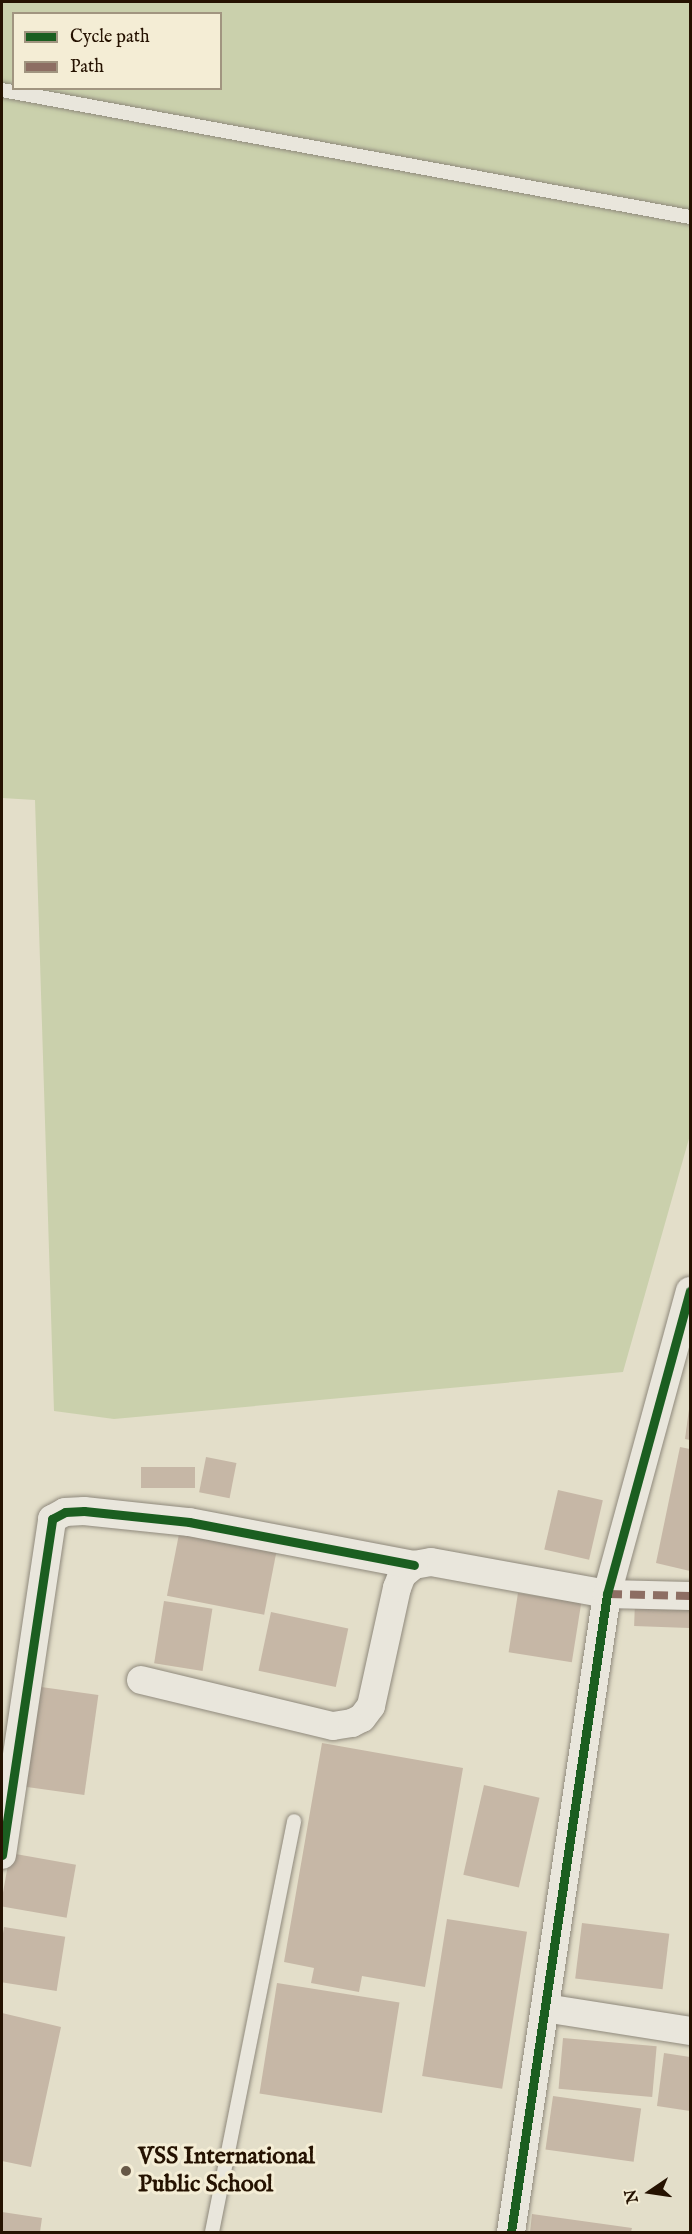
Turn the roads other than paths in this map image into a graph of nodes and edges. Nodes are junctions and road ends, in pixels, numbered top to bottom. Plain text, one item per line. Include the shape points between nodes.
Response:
1 (2, 90) edge
2 (690, 217) edge
3 (690, 1290) edge
4 (414, 1565) junction
5 (607, 1594) junction
6 (690, 1596) edge
7 (141, 1680) dead end
8 (294, 1821) dead end
9 (2, 1855) edge
10 (545, 2008) junction
11 (690, 2031) edge
12 (212, 2232) edge
13 (511, 2232) edge

1 - 2 lane
3 - 5 street
4 - 5 street via 431,1562
4 - 7 street via 402,1575 397,1588 371,1706 352,1723 333,1726
4 - 9 street via 189,1522 84,1511 65,1512 52,1519
5 - 6 street
5 - 10 street
8 - 12 lane
10 - 11 street
10 - 13 street

